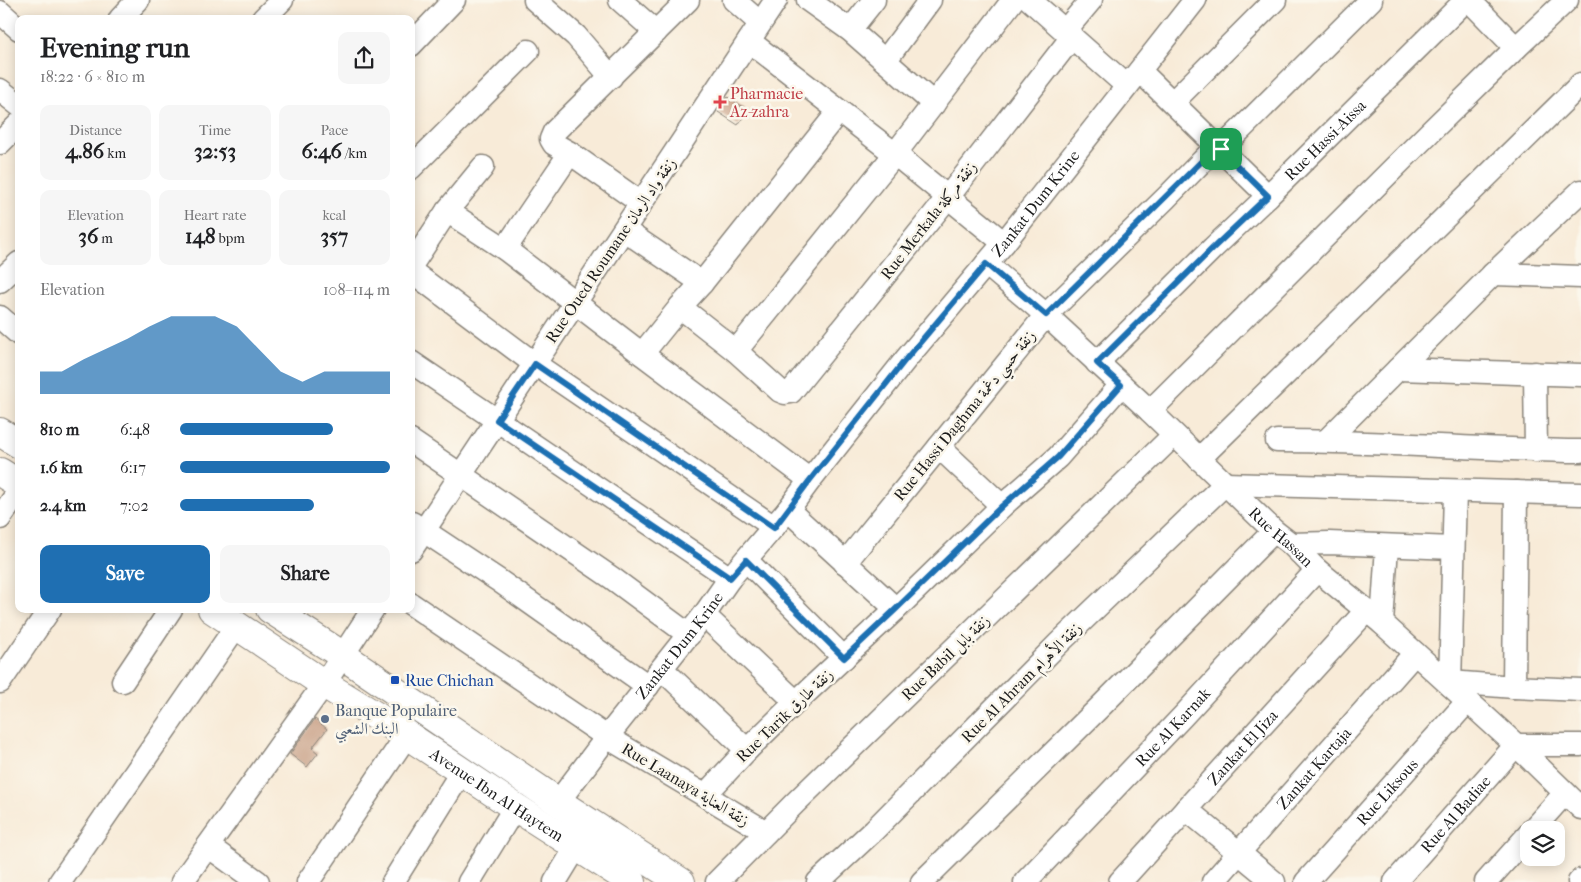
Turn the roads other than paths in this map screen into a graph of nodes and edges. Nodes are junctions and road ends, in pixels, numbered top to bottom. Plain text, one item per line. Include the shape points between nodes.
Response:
1 (138, 0) edge
2 (282, 0) edge
3 (454, 0) edge
4 (535, 0) edge
5 (620, 0) edge
6 (688, 0) edge
7 (734, 0) edge
8 (776, 0) edge
9 (808, 0) edge
10 (874, 0) edge
11 (930, 0) edge
12 (1013, 0) edge
13 (1030, 0) edge
14 (1091, 0) edge
15 (1195, 0) edge
16 (1275, 0) edge
17 (1371, 0) edge
18 (1468, 0) edge
19 (1567, 0) edge
20 (0, 12) edge
21 (124, 15) edge
22 (266, 15) edge
23 (15, 25) edge
24 (850, 30) junction
25 (656, 32) junction
26 (754, 32) junction
27 (1069, 34) junction
28 (415, 41) edge
29 (1516, 48) junction
30 (528, 51) dead end
31 (885, 61) junction
32 (611, 77) junction
33 (1134, 79) junction
34 (1581, 84) edge
35 (0, 90) edge
36 (15, 102) edge
37 (1173, 102) junction
38 (934, 104) junction
39 (839, 111) junction
40 (15, 128) edge
41 (0, 143) edge
42 (1219, 148) junction
43 (570, 153) junction
44 (895, 154) junction
45 (415, 164) edge
46 (483, 167) dead end
47 (1581, 191) edge
48 (1268, 196) junction
49 (948, 197) junction
50 (641, 203) junction
51 (447, 211) junction
52 (1571, 211) edge
53 (624, 230) junction
54 (1004, 243) junction
55 (505, 249) junction
56 (415, 260) edge
57 (986, 264) junction
58 (15, 267) edge
59 (415, 274) edge
60 (1493, 274) junction
61 (1581, 277) edge
62 (0, 282) edge
63 (702, 283) junction
64 (575, 303) junction
65 (680, 307) junction
66 (1046, 315) junction
67 (0, 317) edge
68 (15, 330) edge
69 (736, 351) junction
70 (642, 354) junction
71 (1097, 363) junction
72 (535, 364) junction
73 (415, 365) edge
74 (1398, 369) junction
75 (1535, 373) junction
76 (1581, 375) edge
77 (1121, 385) junction
78 (1150, 410) junction
79 (497, 420) junction
80 (1174, 435) junction
81 (1277, 441) dead end
82 (1326, 441) junction
83 (415, 444) edge
84 (938, 447) junction
85 (1536, 451) junction
86 (1581, 451) edge
87 (1199, 459) junction
88 (0, 472) edge
89 (461, 475) junction
90 (810, 480) junction
91 (15, 481) edge
92 (1225, 484) junction
93 (1455, 491) junction
94 (1516, 492) junction
95 (1581, 494) edge
96 (15, 497) edge
97 (1002, 506) junction
98 (788, 510) junction
99 (0, 518) edge
100 (418, 527) edge
101 (774, 528) junction
102 (1282, 537) junction
103 (1387, 546) junction
104 (1453, 548) junction
105 (746, 560) junction
106 (845, 563) junction
107 (1317, 570) junction
108 (730, 578) junction
109 (415, 607) edge
110 (896, 609) junction
111 (47, 613) edge
112 (168, 613) edge
113 (218, 613) edge
114 (276, 613) edge
115 (370, 613) edge
116 (704, 615) junction
117 (1374, 617) junction
118 (237, 625) junction
119 (689, 634) junction
120 (1415, 653) junction
121 (342, 655) junction
122 (844, 658) junction
123 (655, 677) junction
124 (123, 681) dead end
125 (0, 682) edge
126 (1450, 683) junction
127 (324, 684) junction
128 (1514, 687) junction
129 (1581, 690) edge
130 (796, 702) junction
131 (1468, 702) junction
132 (407, 735) junction
133 (607, 737) junction
134 (1516, 745) junction
135 (1581, 745) edge
136 (747, 750) junction
137 (462, 771) junction
138 (705, 795) junction
139 (1573, 800) edge
140 (558, 802) junction
141 (515, 807) junction
142 (1186, 809) junction
143 (1544, 821) edge
144 (766, 832) junction
145 (1520, 844) edge
146 (208, 846) junction
147 (577, 846) junction
148 (1238, 854) junction
149 (622, 879) edge
150 (60, 882) edge
151 (182, 882) edge
152 (258, 882) edge
153 (308, 882) edge
154 (393, 882) edge
155 (468, 882) edge
156 (555, 882) edge
157 (681, 882) edge
158 (717, 882) edge
159 (818, 882) edge
160 (922, 882) edge
161 (1025, 882) edge
162 (1120, 882) edge
163 (1214, 882) edge
164 (1274, 882) edge
165 (1306, 882) edge
166 (1395, 882) edge
167 (1486, 882) edge

1 - 21 street
2 - 22 street
3 - 28 street
4 - 32 street via 576,36
5 - 25 street
6 - 25 street
7 - 26 street
8 - 26 street, Rue Oued Roumane زنقة واد الرمان
9 - 24 street
10 - 24 street
11 - 31 street
12 - 38 street
13 - 27 street
14 - 27 street, Rue Merkala زنقة مركلة
15 - 33 street, Zankat Dum Krine
16 - 37 street
17 - 42 street, Rue Hassi Daghma زنقة حسي دغمة
18 - 29 street
18 - 48 street, Rue Hassi-Aissa
19 - 29 street
20 - 23 street
24 - 31 street
25 - 32 street
26 - 39 street
26 - 50 street, Rue Oued Roumane زنقة واد الرمان
27 - 33 street
27 - 49 street, Rue Merkala زنقة مركلة
29 - 78 street
30 - 45 street
31 - 38 street
32 - 43 street via 552,136 552,143
33 - 37 street
33 - 54 street, Zankat Dum Krine
34 - 87 street
35 - 36 street
37 - 42 street
38 - 44 street
39 - 44 street
39 - 63 street
40 - 41 street
42 - 48 street
42 - 66 street, Rue Hassi Daghma زنقة حسي دغمة
43 - 50 street
43 - 55 street
44 - 49 street
44 - 69 street
46 - 51 street
47 - 52 street
48 - 71 street, Rue Hassi-Aissa
49 - 54 street
49 - 69 street, Rue Merkala زنقة مركلة via 797,386 788,393 780,391
50 - 53 street, Rue Oued Roumane زنقة واد الرمان
51 - 55 street
51 - 56 street
52 - 60 street
53 - 63 street
53 - 64 street, Rue Oued Roumane زنقة واد الرمان
54 - 57 street, Zankat Dum Krine
55 - 64 street
57 - 66 street, Rue Hassan
57 - 90 street, Zankat Dum Krine
58 - 62 street
59 - 72 street
60 - 61 street
60 - 74 street
63 - 65 street
64 - 70 street
64 - 72 street, Rue Oued Roumane زنقة واد الرمان
65 - 69 street
65 - 70 street
66 - 71 street, Rue Hassan
66 - 84 street, Rue Hassi Daghma زنقة حسي دغمة
67 - 68 street
70 - 90 street
71 - 77 street, Rue Hassan
72 - 79 street, Rue Oued Roumane زنقة واد الرمان
72 - 101 street
73 - 79 street
74 - 75 street
74 - 82 street
75 - 76 street
75 - 85 street
77 - 78 street, Rue Hassan
77 - 97 street, Rue Tarik زنقة طارق via 1068,448
78 - 80 street, Rue Hassan
79 - 89 street, Rue Oued Roumane زنقة واد الرمان
79 - 108 street
80 - 87 street, Rue Hassan
80 - 144 street, Rue Babil زنقة بابل
81 - 82 street
82 - 85 street
83 - 89 street
84 - 97 street
84 - 106 street, Rue Hassi Daghma زنقة حسي دغمة
85 - 86 street
87 - 92 street, Rue Hassan
88 - 91 main road
89 - 100 street, Rue Oued Roumane زنقة واد الرمان
89 - 119 street
90 - 98 street, Zankat Dum Krine
92 - 93 street
92 - 102 street, Rue Hassan
92 - 159 street, Rue Al Ahram زنقة الأهرام
93 - 94 street
93 - 104 street
94 - 95 street
94 - 128 street
96 - 99 street
97 - 110 street, Rue Tarik زنقة طارق
98 - 101 street, Zankat Dum Krine
98 - 106 street
100 - 123 street
101 - 105 street, Zankat Dum Krine
102 - 103 street
102 - 107 street, Rue Hassan
102 - 160 street via 1103,704
103 - 104 street
103 - 117 street
104 - 126 street
105 - 108 street, Zankat Dum Krine
105 - 122 street
106 - 110 street
107 - 117 street, Rue Hassan
107 - 161 street, Rue Al Karnak
108 - 116 street, Zankat Dum Krine
109 - 133 street, Rue Laanaya زنقة العناية
110 - 122 street, Rue Tarik زنقة طارق
111 - 125 street
112 - 124 street
113 - 118 main road, Avenue Ibn Al Haytem
114 - 121 main road, Avenue Ibn Al Haytem
115 - 121 street
116 - 119 street, Zankat Dum Krine
116 - 130 street
117 - 120 street, Rue Hassan
117 - 142 street, Zankat El Jiza
118 - 127 main road, Avenue Ibn Al Haytem
118 - 150 street
119 - 123 street, Zankat Dum Krine
120 - 126 street, Rue Hassan
120 - 148 street, Zankat Kartaja
121 - 127 street
121 - 140 main road, Avenue Ibn Al Haytem
122 - 130 street, Rue Tarik زنقة طارق
123 - 133 street, Zankat Dum Krine
123 - 136 street
126 - 128 street
126 - 131 street, Rue Hassan
127 - 132 main road, Avenue Ibn Al Haytem
127 - 146 street
128 - 129 street
130 - 136 street, Rue Tarik زنقة طارق
131 - 134 street, Rue Hassan
131 - 165 street, Rue Liksous
132 - 137 main road, Avenue Ibn Al Haytem
132 - 153 street
133 - 138 street, Rue Laanaya زنقة العناية
133 - 140 street, Zankat Dum Krine
134 - 135 street
134 - 139 street, Rue Hassan
134 - 166 street, Rue Al Badiae
136 - 138 street, Rue Tarik زنقة طارق
137 - 141 main road, Avenue Ibn Al Haytem
137 - 154 street
138 - 144 street, Rue Laanaya زنقة العناية
139 - 143 street
140 - 157 main road, Avenue Ibn Al Haytem
141 - 147 main road, Avenue Ibn Al Haytem
141 - 155 street
142 - 148 street
142 - 162 street, Zankat El Jiza
144 - 158 street, Rue Babil زنقة بابل
145 - 167 street
146 - 151 street
146 - 152 street
147 - 149 main road, Avenue Ibn Al Haytem
147 - 156 street
148 - 163 street, Zankat Kartaja
148 - 164 street

